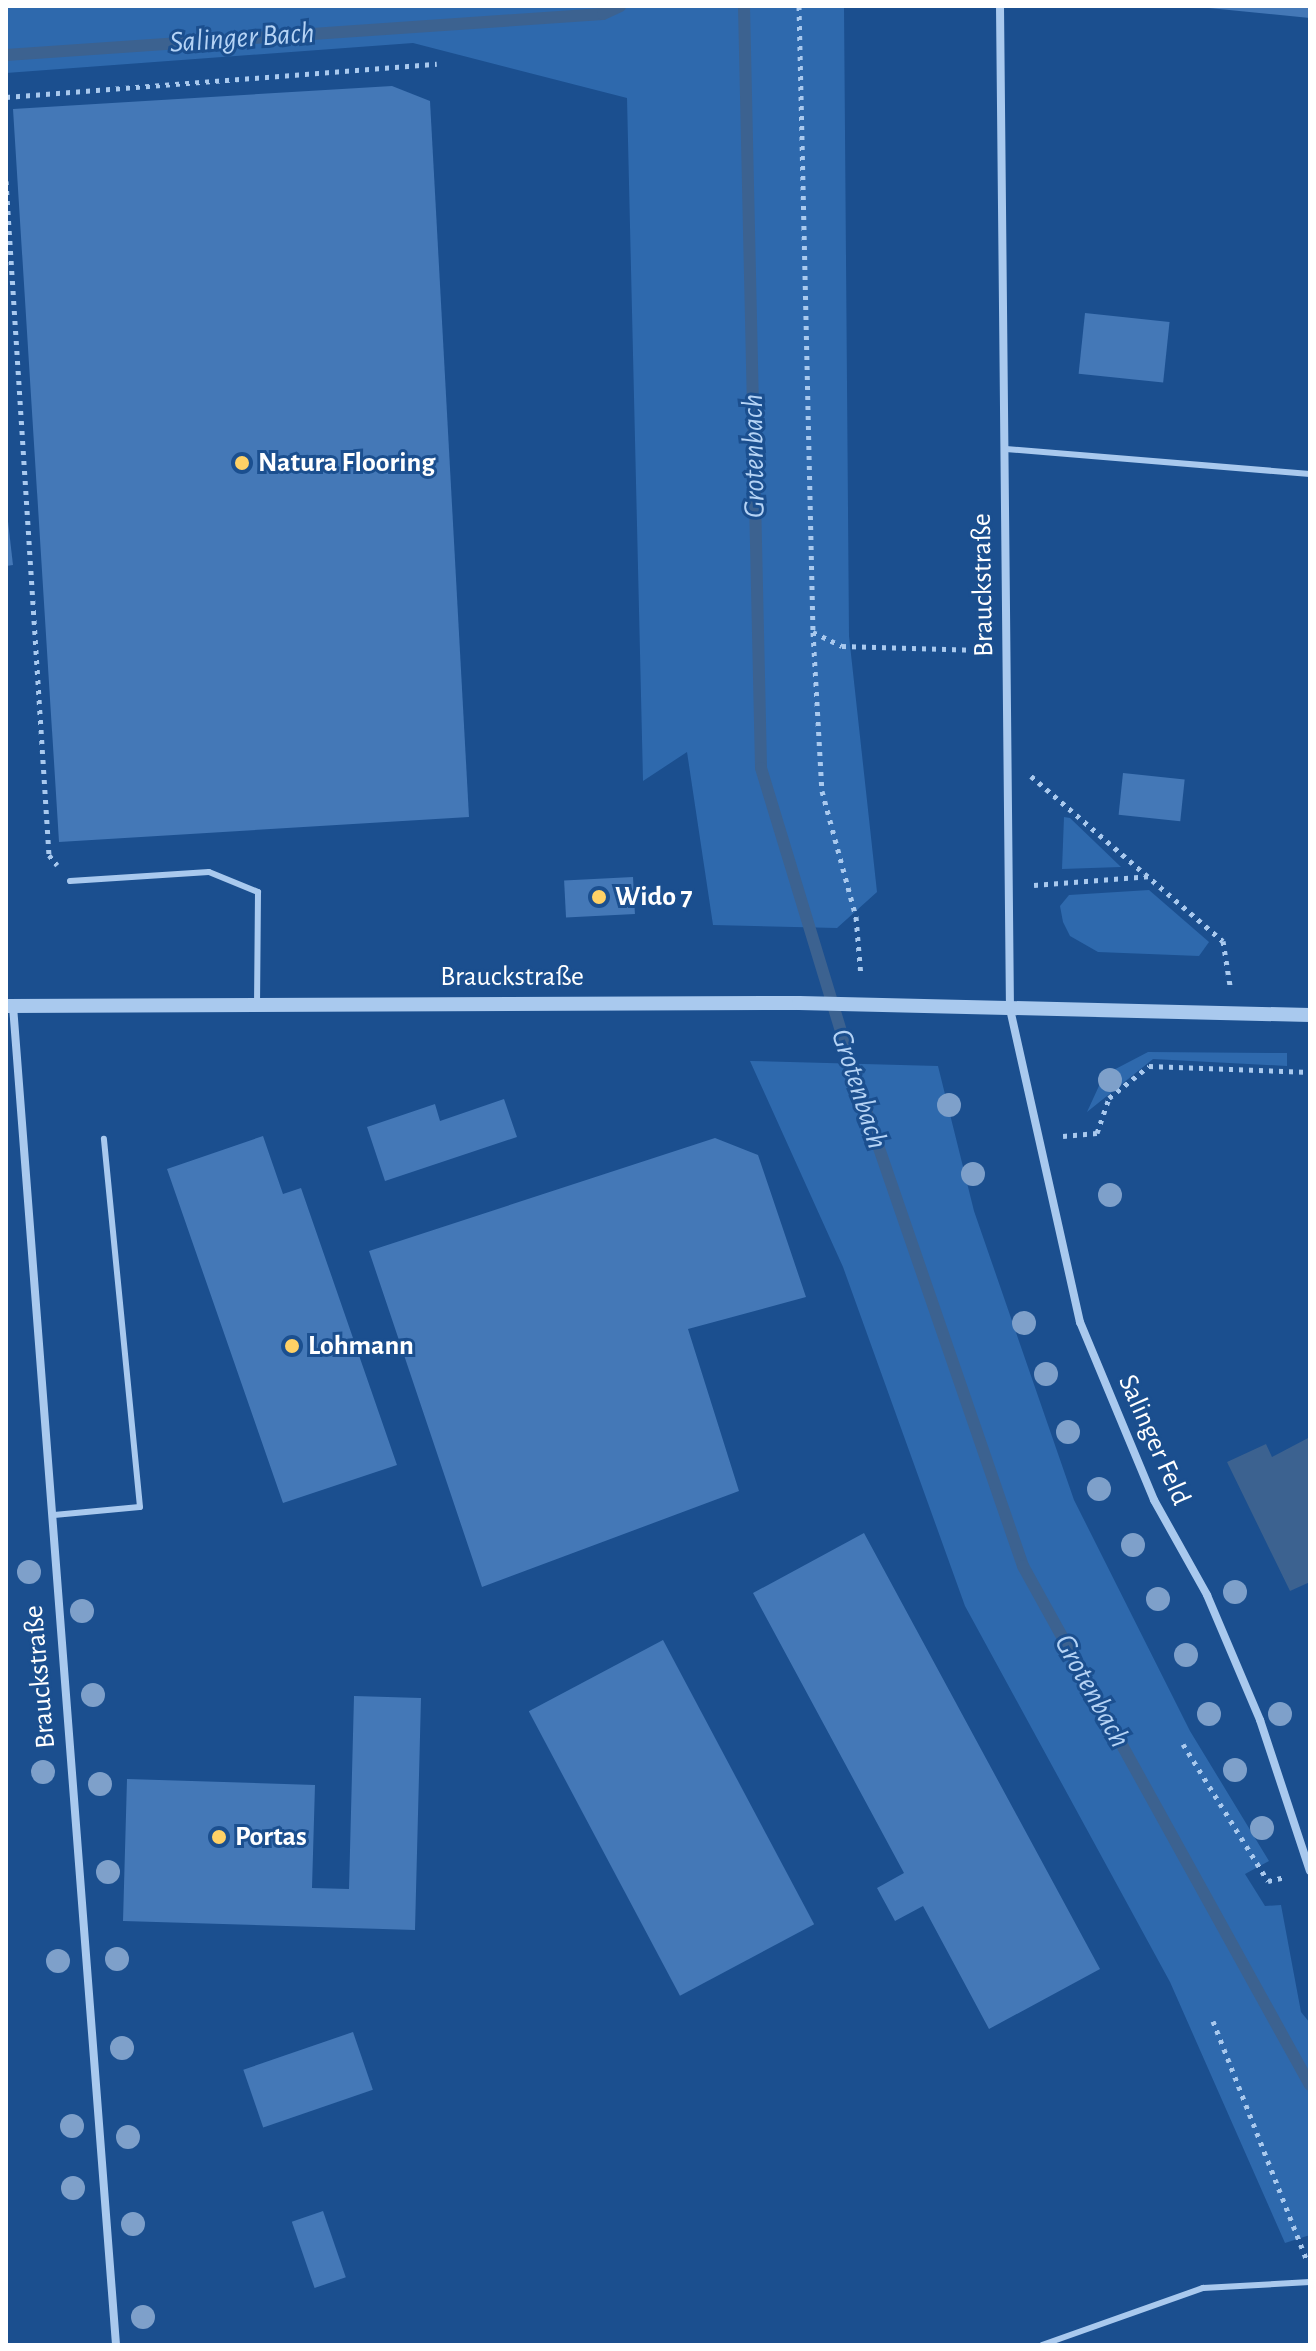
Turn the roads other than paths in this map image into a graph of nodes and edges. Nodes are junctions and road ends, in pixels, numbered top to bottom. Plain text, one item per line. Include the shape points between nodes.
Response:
1 (1000, 6) edge
2 (1006, 449) junction
3 (1310, 474) edge
4 (70, 881) road end
5 (257, 1004) junction
6 (10, 1006) edge
7 (1010, 1009) junction
8 (1310, 1015) edge
9 (104, 1139) dead end
10 (54, 1515) junction
11 (1310, 1871) edge
12 (1310, 2282) edge
13 (116, 2345) edge
14 (1042, 2345) edge

1 - 2 street, Brauckstraße
2 - 3 lane
2 - 7 street, Brauckstraße
4 - 5 lane via 209,872 258,892
5 - 6 street, Brauckstraße
5 - 7 street, Brauckstraße via 799,1003
6 - 10 street, Brauckstraße
7 - 8 street, Brauckstraße
7 - 11 street, Salinger Feld via 1034,1138 1080,1322 1154,1500 1207,1595 1254,1706
9 - 10 lane via 140,1507
10 - 13 street, Brauckstraße
12 - 14 lane via 1203,2288

